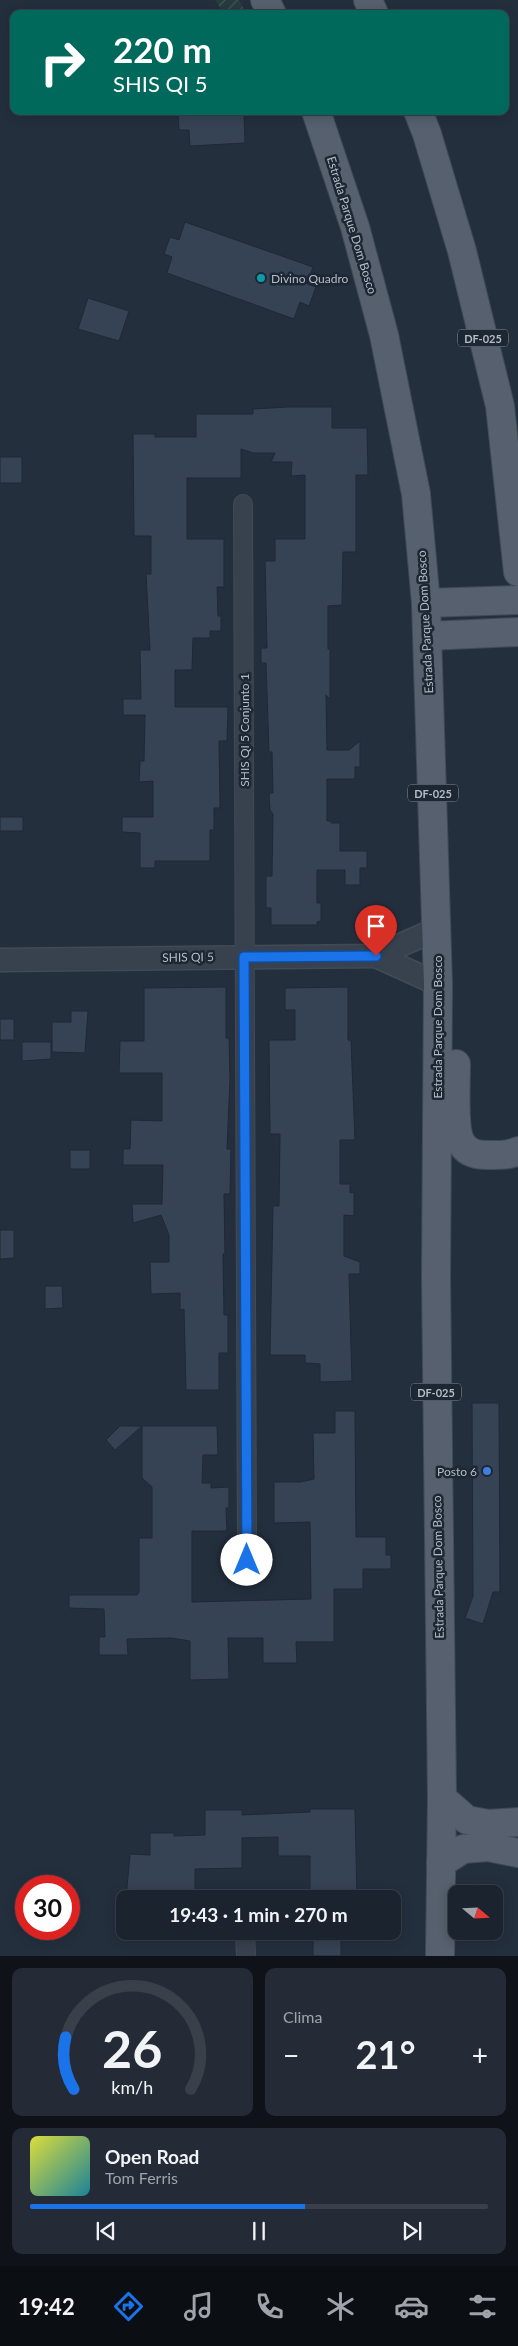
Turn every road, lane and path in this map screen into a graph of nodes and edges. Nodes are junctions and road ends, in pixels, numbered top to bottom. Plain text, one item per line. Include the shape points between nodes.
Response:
1 (317, 115) edge
2 (420, 115) edge
3 (509, 406) edge
4 (243, 504) dead end
5 (518, 572) edge
6 (518, 600) edge
7 (426, 603) junction
8 (518, 632) edge
9 (428, 636) junction
10 (437, 929) junction
11 (376, 956) junction
12 (244, 957) junction
13 (0, 960) edge
14 (438, 984) junction
15 (518, 1152) edge
16 (247, 1560) dead end
17 (442, 1798) junction
18 (518, 1822) edge
19 (518, 1853) edge
20 (441, 1863) junction
21 (246, 1940) edge
22 (246, 1956) edge
23 (440, 1956) edge

1 - 7 main road, Estrada Parque Dom Bosco / DF-025 via 355,228 384,335 416,494
2 - 3 main road, DF-025
3 - 5 main road, DF-025
4 - 12 street, SHIS QI 5 Conjunto 1
6 - 7 main road
7 - 9 main road, Estrada Parque Dom Bosco / DF-025
8 - 9 main road
9 - 10 main road, Estrada Parque Dom Bosco / DF-025
10 - 11 street, SHIS QI 5
10 - 14 main road, Estrada Parque Dom Bosco / DF-025
11 - 12 street, SHIS QI 5
11 - 14 street, SHIS QI 5
12 - 13 street, SHIS QI 5
12 - 16 street, SHIS QI 5 Conjunto 1
14 - 15 main road via 451,997 456,1009 457,1130 460,1142 476,1155
14 - 17 main road, Estrada Parque Dom Bosco / DF-025 via 436,1278
17 - 18 main road via 467,1820 488,1824
17 - 20 main road, Estrada Parque Dom Bosco / DF-025
19 - 20 main road via 488,1847 462,1849
20 - 23 main road, Estrada Parque Dom Bosco / DF-025
21 - 22 street

